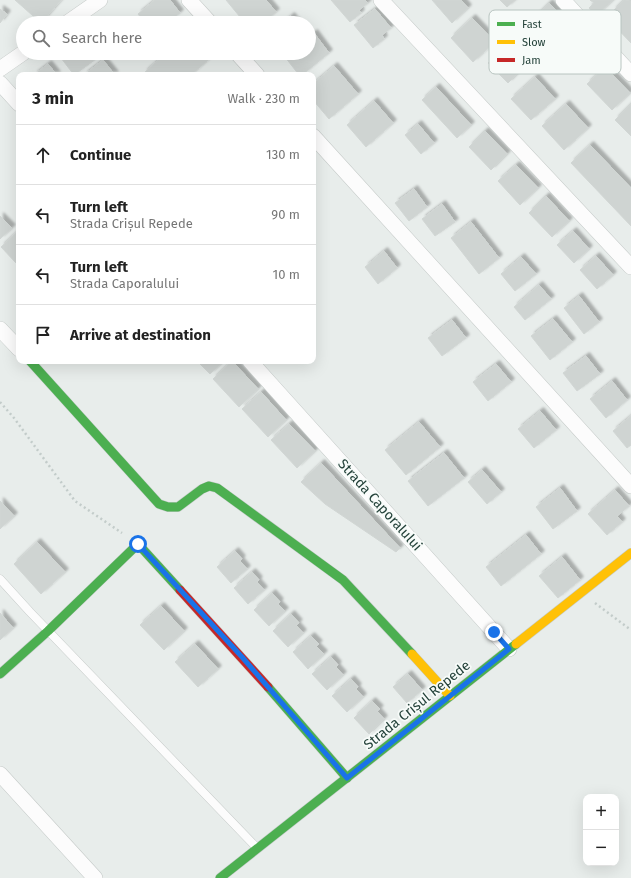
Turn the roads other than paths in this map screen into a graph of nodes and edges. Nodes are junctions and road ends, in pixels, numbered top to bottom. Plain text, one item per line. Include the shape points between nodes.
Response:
1 (100, 0) edge
2 (189, 0) edge
3 (381, 0) edge
4 (563, 0) edge
5 (572, 10) edge
6 (77, 16) edge
7 (204, 16) edge
8 (16, 58) edge
9 (243, 60) edge
10 (621, 63) edge
11 (0, 69) edge
12 (254, 72) edge
13 (631, 74) edge
14 (0, 83) edge
15 (16, 101) edge
16 (316, 139) edge
17 (631, 267) edge
18 (0, 329) edge
19 (16, 346) edge
20 (33, 364) edge
21 (253, 364) edge
22 (631, 486) edge
23 (631, 553) edge
24 (0, 579) edge
25 (48, 630) junction
26 (509, 649) junction
27 (0, 674) edge
28 (450, 696) junction
29 (0, 774) edge
30 (347, 778) junction
31 (258, 848) junction
32 (94, 878) edge
33 (220, 878) edge

1 - 6 street
2 - 7 street
3 - 17 street
4 - 5 street
8 - 11 street
9 - 12 street
10 - 13 street
14 - 15 street
16 - 22 street
18 - 19 street
20 - 28 street via 159,504 178,507 208,486 217,488 342,580
21 - 26 street, Strada Caporalului
23 - 26 street, Strada Crișul Repede
24 - 25 lane
25 - 27 street
25 - 30 street via 138,544 242,657
25 - 31 lane
26 - 28 street, Strada Crișul Repede
28 - 30 street, Strada Crișul Repede
29 - 32 street
30 - 31 street, Strada Crișul Repede
31 - 33 street, Strada Crișul Repede

